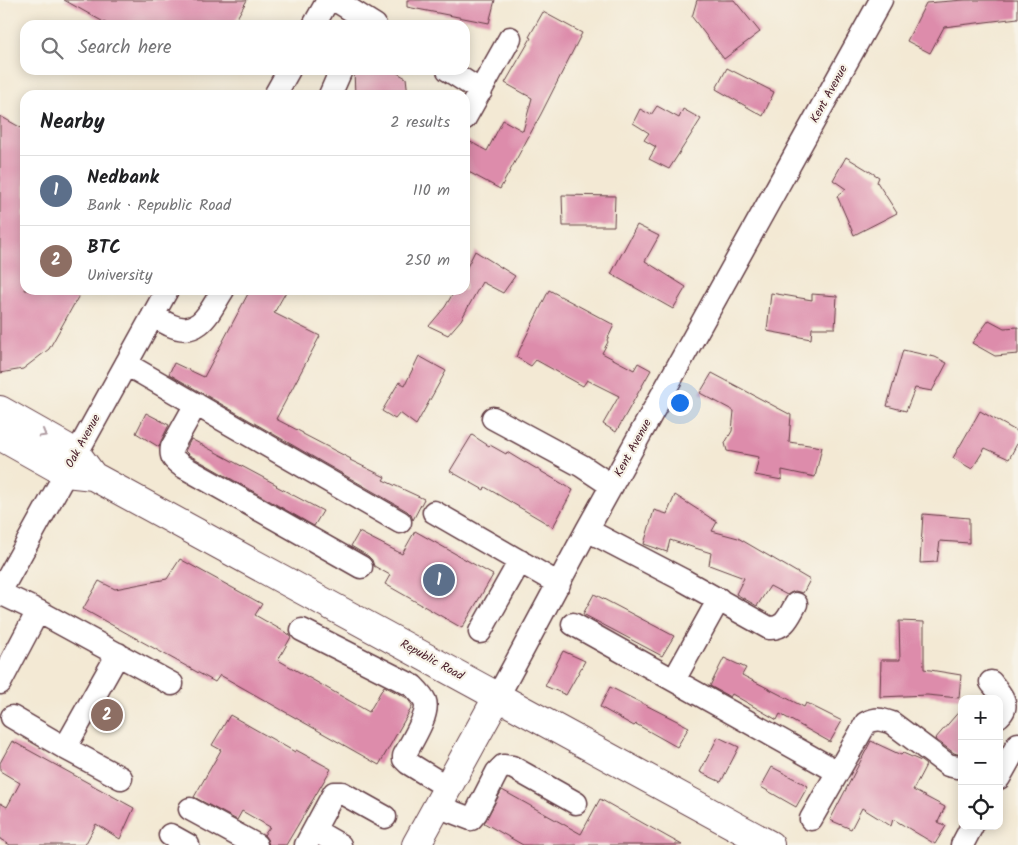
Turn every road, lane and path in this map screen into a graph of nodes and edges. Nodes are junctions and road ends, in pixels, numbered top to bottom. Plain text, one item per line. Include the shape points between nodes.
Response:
1 (328, 0) edge
2 (335, 0) edge
3 (881, 0) edge
4 (317, 20) edge
5 (367, 20) edge
6 (510, 38) dead end
7 (286, 75) edge
8 (339, 75) edge
9 (456, 75) edge
10 (279, 90) edge
11 (332, 90) edge
12 (481, 91) junction
13 (470, 110) edge
14 (164, 295) edge
15 (220, 295) edge
16 (153, 315) junction
17 (126, 364) junction
18 (196, 404) junction
19 (0, 410) edge
20 (493, 418) dead end
21 (0, 436) edge
22 (71, 463) junction
23 (612, 486) junction
24 (434, 512) dead end
25 (400, 522) dead end
26 (587, 530) junction
27 (520, 561) junction
28 (361, 567) dead end
29 (559, 584) junction
30 (0, 592) edge
31 (719, 599) junction
32 (796, 604) dead end
33 (38, 611) junction
34 (573, 624) dead end
35 (302, 630) dead end
36 (480, 632) dead end
37 (118, 654) junction
38 (674, 680) junction
39 (991, 682) dead end
40 (0, 684) edge
41 (172, 684) dead end
42 (999, 695) edge
43 (498, 696) junction
44 (12, 717) dead end
45 (1018, 744) edge
46 (65, 748) junction
47 (958, 767) edge
48 (1003, 771) edge
49 (838, 772) junction
50 (121, 778) dead end
51 (442, 797) junction
52 (576, 803) dead end
53 (190, 809) dead end
54 (385, 817) dead end
55 (811, 820) dead end
56 (970, 830) edge
57 (310, 838) edge
58 (762, 843) edge
59 (256, 845) edge
60 (340, 845) edge
61 (416, 845) edge
62 (962, 845) edge

1 - 4 street
2 - 5 street
3 - 23 street, Kent Avenue
6 - 12 street
7 - 10 street
8 - 11 street
9 - 12 street
12 - 13 street
14 - 16 street, Oak Avenue
15 - 16 street via 195,327 172,326
16 - 17 street, Oak Avenue
17 - 18 street
17 - 22 street, Oak Avenue
18 - 25 street
18 - 28 street via 172,447 173,459
19 -> 22 main road, Republic Road
20 - 23 street
21 - 22 main road, Republic Road
22 - 30 street, Oak Avenue
22 - 43 main road, Republic Road
23 - 26 street, Kent Avenue
24 - 27 street
26 - 29 street, Kent Avenue
26 - 31 street
27 - 29 street
27 - 36 street
29 - 43 street, Kent Avenue
30 - 33 street
31 - 32 street via 776,629 782,626
31 - 38 street
33 - 37 street
33 - 40 street
34 - 38 street
35 - 51 street via 413,686 419,693 426,702 426,710 404,759
37 - 41 street
37 - 46 street
38 - 49 street
39 - 42 street
43 - 51 main road, Kent Avenue
43 - 58 main road, Republic Road
44 - 46 street
45 - 48 street
46 - 50 street
47 - 49 street via 948,765 882,719 866,723
49 - 55 street
51 - 52 street via 471,818 502,766 512,767
51 - 61 main road, Kent Avenue
53 - 59 street
54 - 57 street via 342,793 334,792
56 - 62 street
57 - 60 street

